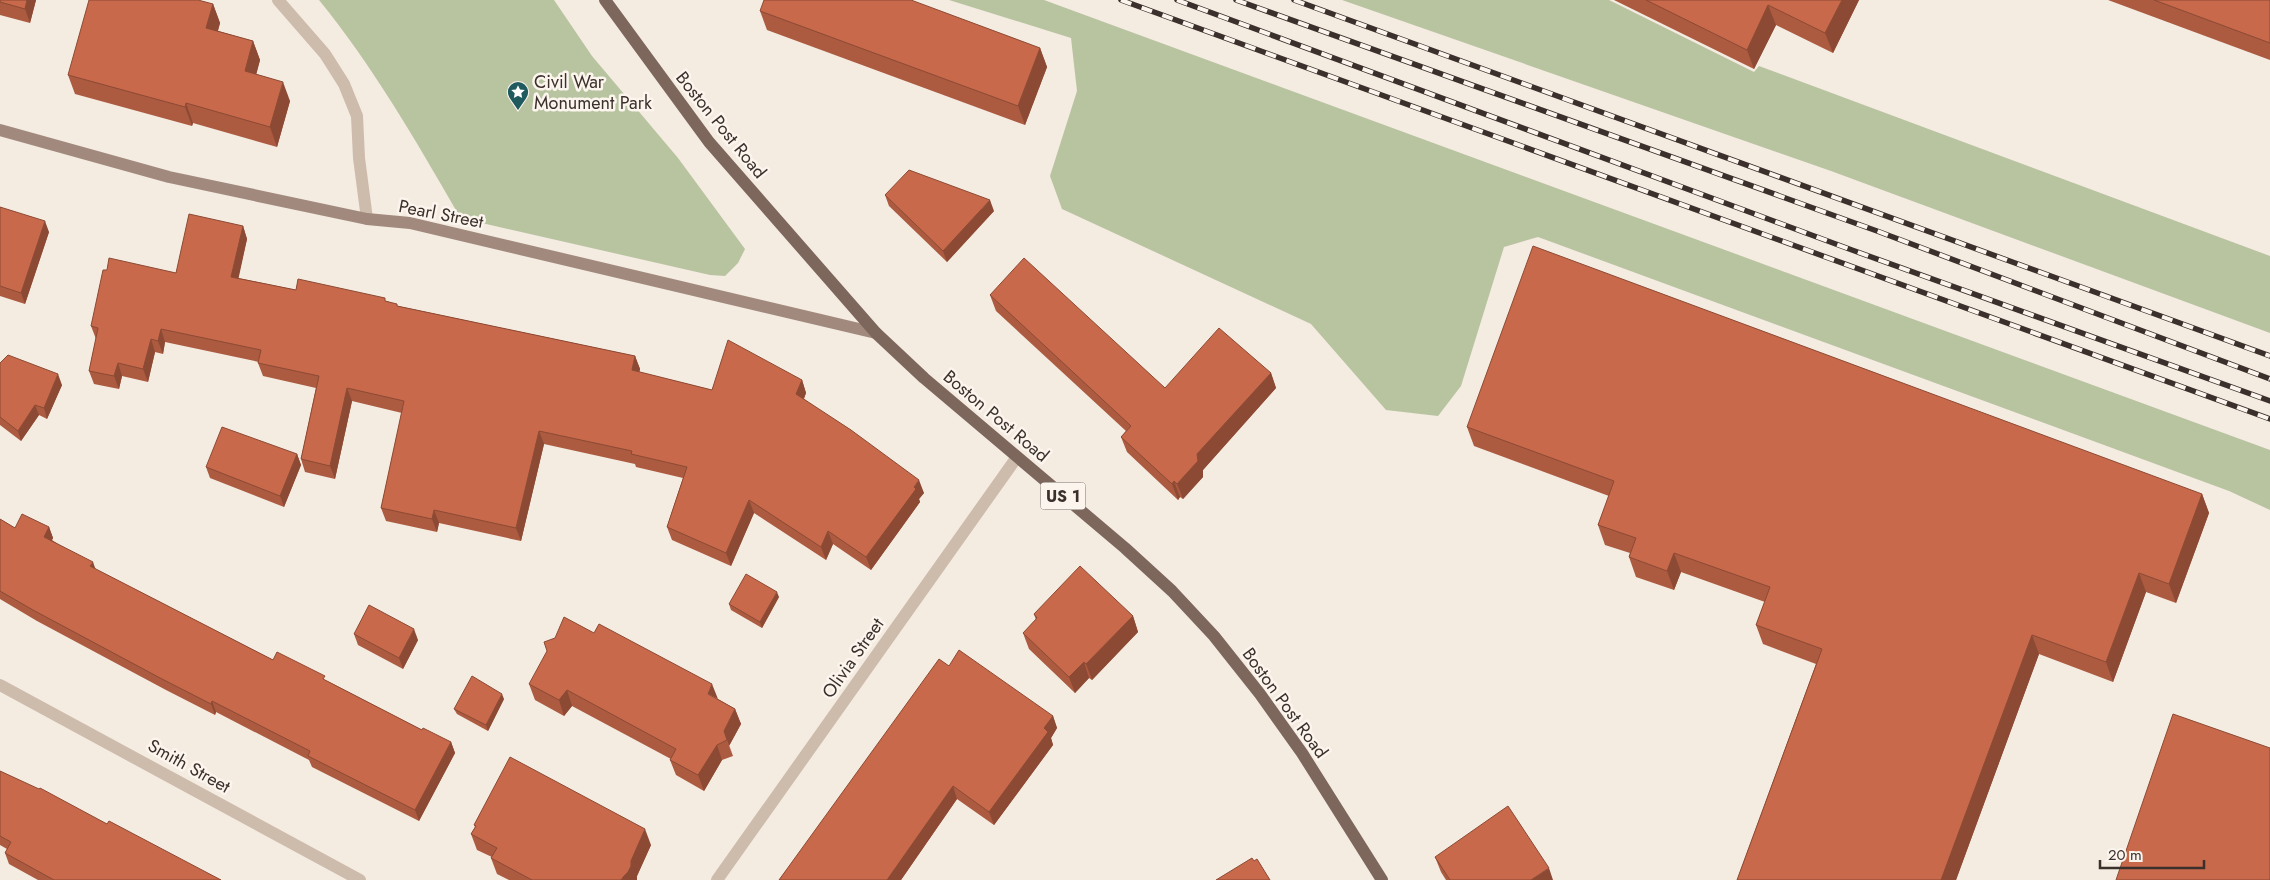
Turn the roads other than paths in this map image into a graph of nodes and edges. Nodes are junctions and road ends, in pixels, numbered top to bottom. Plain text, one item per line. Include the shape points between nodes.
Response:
1 (278, 0) edge
2 (605, 0) edge
3 (0, 130) edge
4 (367, 220) junction
5 (876, 333) junction
6 (1017, 457) junction
7 (0, 685) edge
8 (360, 880) edge
9 (716, 880) edge
10 (1382, 880) edge

1 - 4 street via 325,54 348,92 357,116
2 - 5 main road, Boston Post Road / US 1 via 709,142
3 - 4 street, Pearl Street via 168,177
4 - 5 street, Pearl Street via 410,223
5 - 6 main road, Boston Post Road / US 1
6 - 9 street, Olivia Street
6 - 10 main road, Boston Post Road / US 1 via 1125,548 1214,636 1302,753
7 - 8 street, Smith Street

